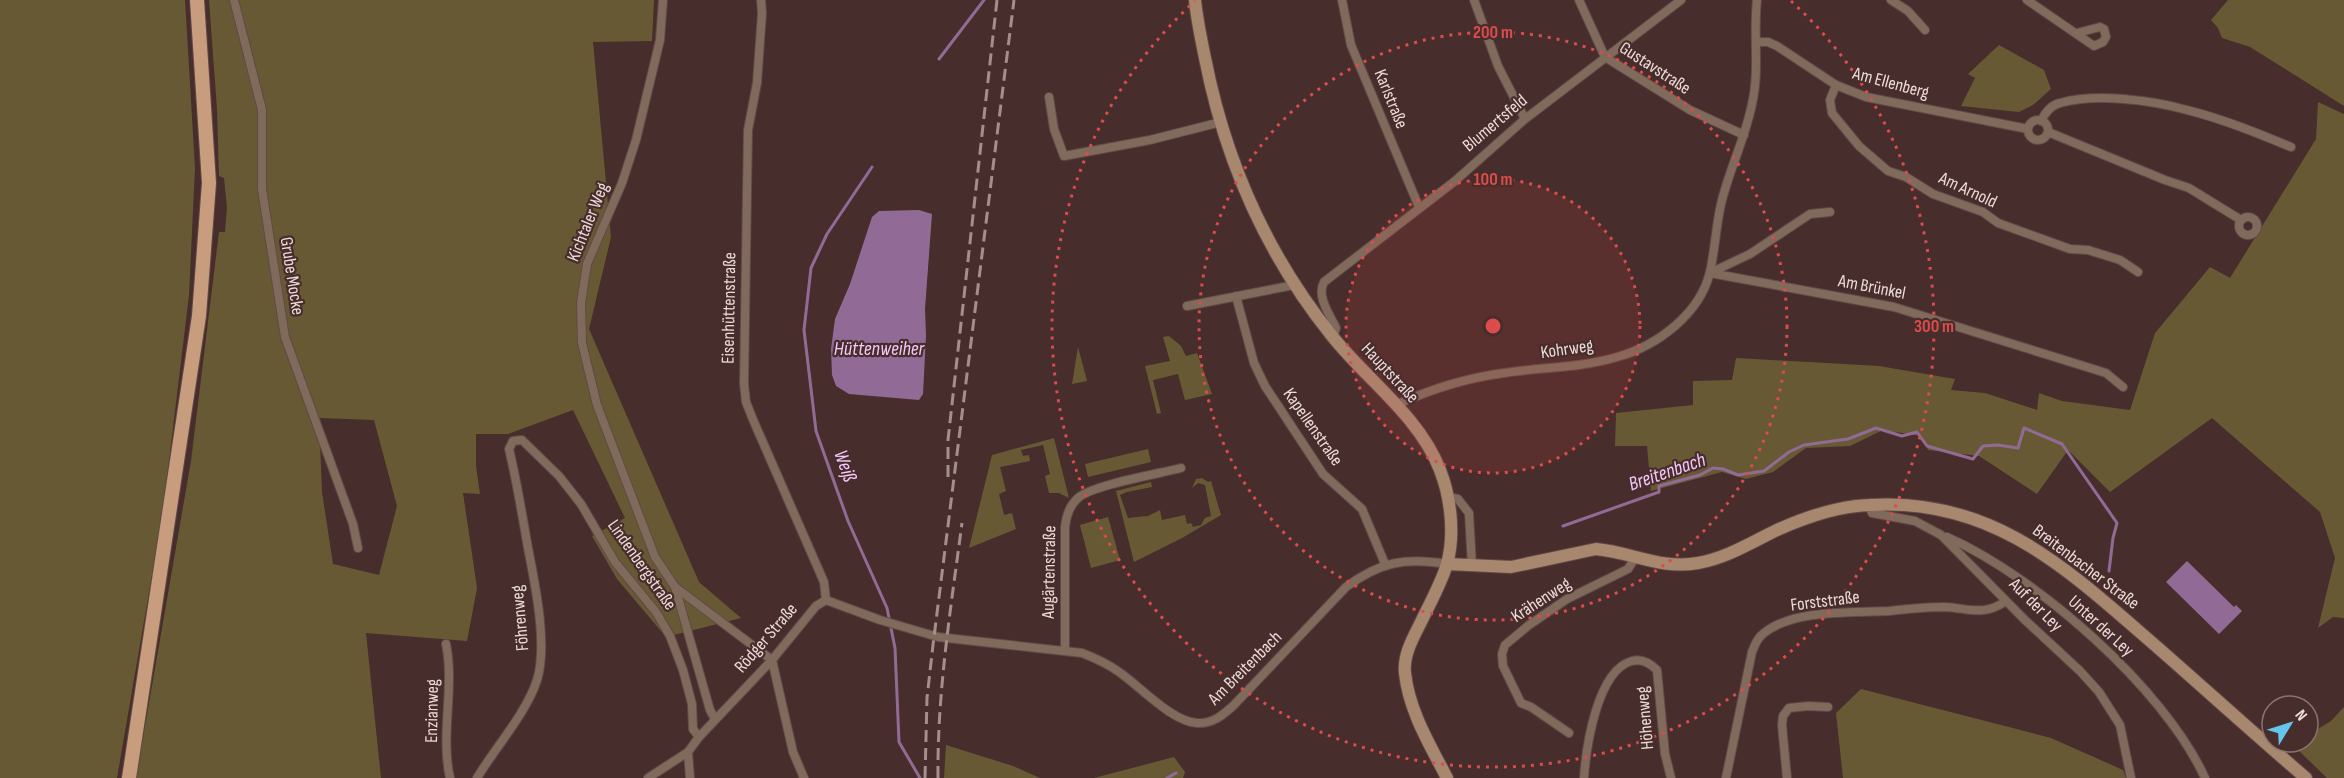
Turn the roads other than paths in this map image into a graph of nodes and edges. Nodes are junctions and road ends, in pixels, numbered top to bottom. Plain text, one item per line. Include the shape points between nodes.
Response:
1 (197, 0) edge
2 (234, 0) edge
3 (663, 0) edge
4 (760, 0) edge
5 (1195, 0) edge
6 (1342, 0) edge
7 (1474, 0) edge
8 (1579, 0) edge
9 (1681, 0) edge
10 (1757, 0) edge
11 (1892, 0) edge
12 (2027, 0) edge
13 (1925, 30) dead end
14 (2077, 33) dead end
15 (1757, 42) junction
16 (1605, 57) junction
17 (1836, 85) junction
18 (1049, 97) dead end
19 (1525, 118) junction
20 (2041, 121) junction
21 (1221, 122) junction
22 (2028, 129) junction
23 (2048, 132) junction
24 (1744, 135) junction
25 (2291, 147) dead end
26 (1419, 207) junction
27 (1830, 212) dead end
28 (2241, 220) dead end
29 (2138, 272) dead end
30 (1710, 273) junction
31 (1294, 285) junction
32 (1236, 296) junction
33 (1187, 306) dead end
34 (1333, 337) junction
35 (2123, 387) dead end
36 (1396, 405) junction
37 (513, 441) joint
38 (1180, 468) dead end
39 (1448, 497) junction
40 (1869, 505) junction
41 (1941, 535) junction
42 (358, 548) dead end
43 (1635, 558) junction
44 (1385, 564) junction
45 (1447, 564) junction
46 (1472, 566) junction
47 (675, 587) junction
48 (826, 600) junction
49 (2006, 601) junction
50 (952, 638) joint
51 (446, 644) dead end
52 (1065, 650) junction
53 (772, 660) junction
54 (1828, 708) dead end
55 (715, 719) junction
56 (1569, 733) dead end
57 (699, 737) junction
58 (688, 752) junction
59 (129, 778) edge
60 (450, 778) edge
61 (477, 778) edge
62 (648, 778) edge
63 (690, 778) edge
64 (804, 778) edge
65 (1447, 778) edge
66 (1584, 778) edge
67 (1671, 778) edge
68 (1726, 778) edge
69 (1787, 778) edge
70 (2131, 778) edge
71 (2205, 778) edge
72 (2306, 778) edge

1 - 59 main road via 209,183 199,316
2 - 42 street, Grube Mocke via 262,110 262,189 285,337 353,524
3 - 47 street, Kichtaler Weg via 660,40 636,140 587,264 581,312 582,343 597,405 646,538
4 - 48 street, Eisenhüttenstraße via 758,83 748,130 744,384 754,422 824,582
5 - 21 street, Hauptstraße via 1210,86
6 - 26 street, Karlstraße via 1351,45
7 - 19 street via 1498,66
8 - 16 street, Gustavstraße
9 - 16 street, Blumertsfeld
10 - 15 street, Kohrweg
11 - 13 street via 1908,10
12 - 14 street
15 - 17 street, Am Ellenberg via 1777,46
15 - 24 street, Kohrweg via 1753,103
16 - 19 street, Blumertsfeld
16 - 24 street, Gustavstraße via 1690,110
17 - 22 street, Am Ellenberg via 1896,104
17 - 29 street, Am Arnold via 1830,100 1832,113 1859,146 1888,171 1933,194 1983,212 1998,223 2070,249 2088,250 2120,261
18 - 21 street via 1053,129 1064,156
19 - 26 street, Blumertsfeld via 1455,181
20 - 22 street via 2032,122
20 - 23 street
20 - 25 street via 2058,103 2133,100 2187,110
21 - 31 street, Hauptstraße via 1238,177 1261,230
22 - 23 street, Am Ellenberg via 2036,140
23 - 28 street, Am Ellenberg via 2189,188
24 - 30 street, Kohrweg via 1720,207
26 - 34 street, Blumertsfeld via 1333,274 1321,288 1336,328
27 - 30 street via 1810,214 1750,254
30 - 35 street, Am Brünkel via 1894,307 2106,373
30 - 36 street, Kohrweg via 1687,314 1669,332 1640,350 1586,364 1474,377
31 - 32 street
31 - 34 street, Hauptstraße
32 - 33 street
32 - 44 street, Kapellenstraße via 1254,363 1265,386 1323,474 1362,509
34 - 36 street, Hauptstraße
36 - 39 street, Hauptstraße via 1426,442
37 - 57 street, Lindenbergstraße via 522,440 559,476 615,562 656,612 683,669 692,704 693,729
37 - 61 street, Föhrenweg via 509,448 539,616 540,667 527,701
38 - 52 street, Augärtenstraße via 1086,492 1073,503 1065,528
39 - 45 street, Hauptstraße
39 - 46 street via 1458,499 1469,513
40 - 41 street, Auf der Ley via 1872,513 1915,521
40 - 43 street, Breitenbacher Straße via 1803,519 1697,564 1665,565
40 - 72 street, Breitenbacher Straße via 1931,507 1965,515 2025,542 2103,600
41 - 49 street, Auf der Ley
41 - 71 street, Unter der Ley via 1987,558 2034,591 2119,662 2180,735
43 - 46 street, Breitenbacher Straße via 1596,549 1510,567
43 - 56 street, Krähenweg via 1628,569 1567,599 1505,645 1503,666 1521,703
44 - 45 street, Am Breitenbach via 1410,560
44 - 52 street, Am Breitenbach via 1346,587 1234,705 1208,722 1175,716 1099,659
45 - 46 street, Breitenbacher Straße
45 - 65 street, Hauptstraße via 1412,640 1405,672 1414,710
47 - 53 street, Kichtaler Weg
47 - 55 street, Kichtaler Weg
48 - 50 street, Rödger Straße via 880,620
48 - 53 street, Rödger Straße via 816,606
49 - 68 street, Forststraße via 1980,612 1943,607 1814,615 1763,633 1752,652
49 - 70 street, Auf der Ley via 2080,671 2103,699 2120,725
50 - 52 street, Am Breitenbach
51 - 60 street, Enzianweg
53 - 55 street, Rödger Straße
53 - 64 street via 793,752
54 - 69 street via 1789,708 1783,716
55 - 57 street, Rödger Straße
57 - 58 street, Rödger Straße
58 - 62 street
58 - 63 street
66 - 67 street, Höhenweg via 1601,698 1620,667 1634,660 1648,662 1657,670

